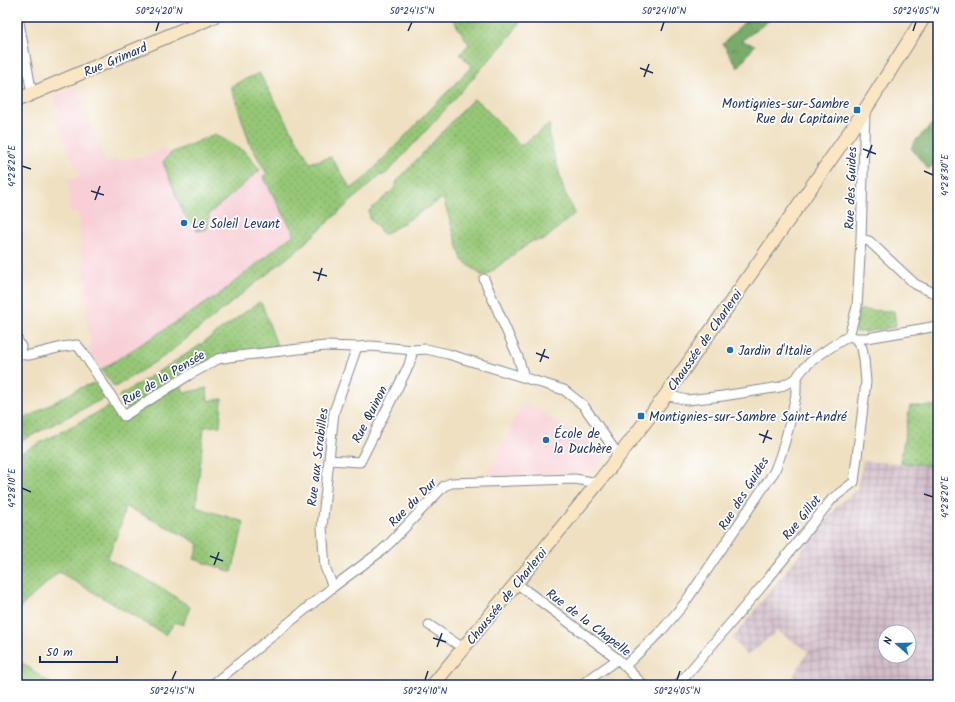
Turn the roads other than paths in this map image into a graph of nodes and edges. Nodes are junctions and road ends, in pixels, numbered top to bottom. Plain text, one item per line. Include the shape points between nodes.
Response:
1 (18, 17) edge
2 (924, 17) edge
3 (208, 18) edge
4 (32, 94) junction
5 (17, 100) edge
6 (865, 110) junction
7 (861, 239) junction
8 (484, 280) dead end
9 (938, 295) edge
10 (938, 326) edge
11 (852, 337) junction
12 (17, 339) edge
13 (357, 347) junction
14 (413, 350) junction
15 (18, 353) edge
16 (524, 377) junction
17 (797, 378) junction
18 (666, 395) junction
19 (619, 456) junction
20 (329, 460) junction
21 (598, 483) junction
22 (516, 583) junction
23 (333, 587) junction
24 (429, 625) dead end
25 (463, 648) junction
26 (618, 659) junction
27 (626, 665) junction
28 (212, 685) edge
29 (433, 685) edge
30 (581, 685) edge
31 (644, 685) edge
32 (678, 685) edge

1 - 4 street
2 - 6 main road, Chaussée de Charleroi
3 - 4 main road, Rue Grimard
4 - 5 main road, Rue Grimard
6 - 7 street, Rue des Guides
6 - 18 main road, Chaussée de Charleroi
7 - 9 street via 869,241 916,284
7 - 11 street, Rue des Guides via 857,307
8 - 16 street via 518,357
10 - 11 street via 867,338
11 - 17 street via 830,347 805,367
11 - 32 street, Rue Gillot via 862,348 866,382 854,482 832,499
12 - 15 street, Rue de la Pensée via 20,343
13 - 14 street
13 - 15 street, Rue de la Pensée via 325,346 218,359 124,416 77,345 30,355
13 - 20 street, Rue aux Scrabilles via 334,412
14 - 16 street via 426,349 448,354
14 - 20 street, Rue Quinon via 409,365 360,462
16 - 19 street via 564,390 583,405
17 - 18 street via 780,387 723,396 688,400
17 - 27 street, Rue des Guides via 797,394 791,422 774,472 684,604
18 - 19 main road, Chaussée de Charleroi
19 - 21 main road, Chaussée de Charleroi
20 - 23 street, Rue aux Scrabilles via 322,527 325,567
21 - 22 main road, Chaussée de Charleroi
21 - 23 street, Rue du Dur via 575,479 452,483 444,486 385,547
22 - 25 main road, Chaussée de Charleroi
22 - 26 street, Rue de la Chapelle
23 - 28 street
24 - 25 street
25 - 29 main road, Chaussée de Charleroi
26 - 27 street, Rue de la Chapelle
26 - 30 street
27 - 31 street, Rue de la Chapelle

